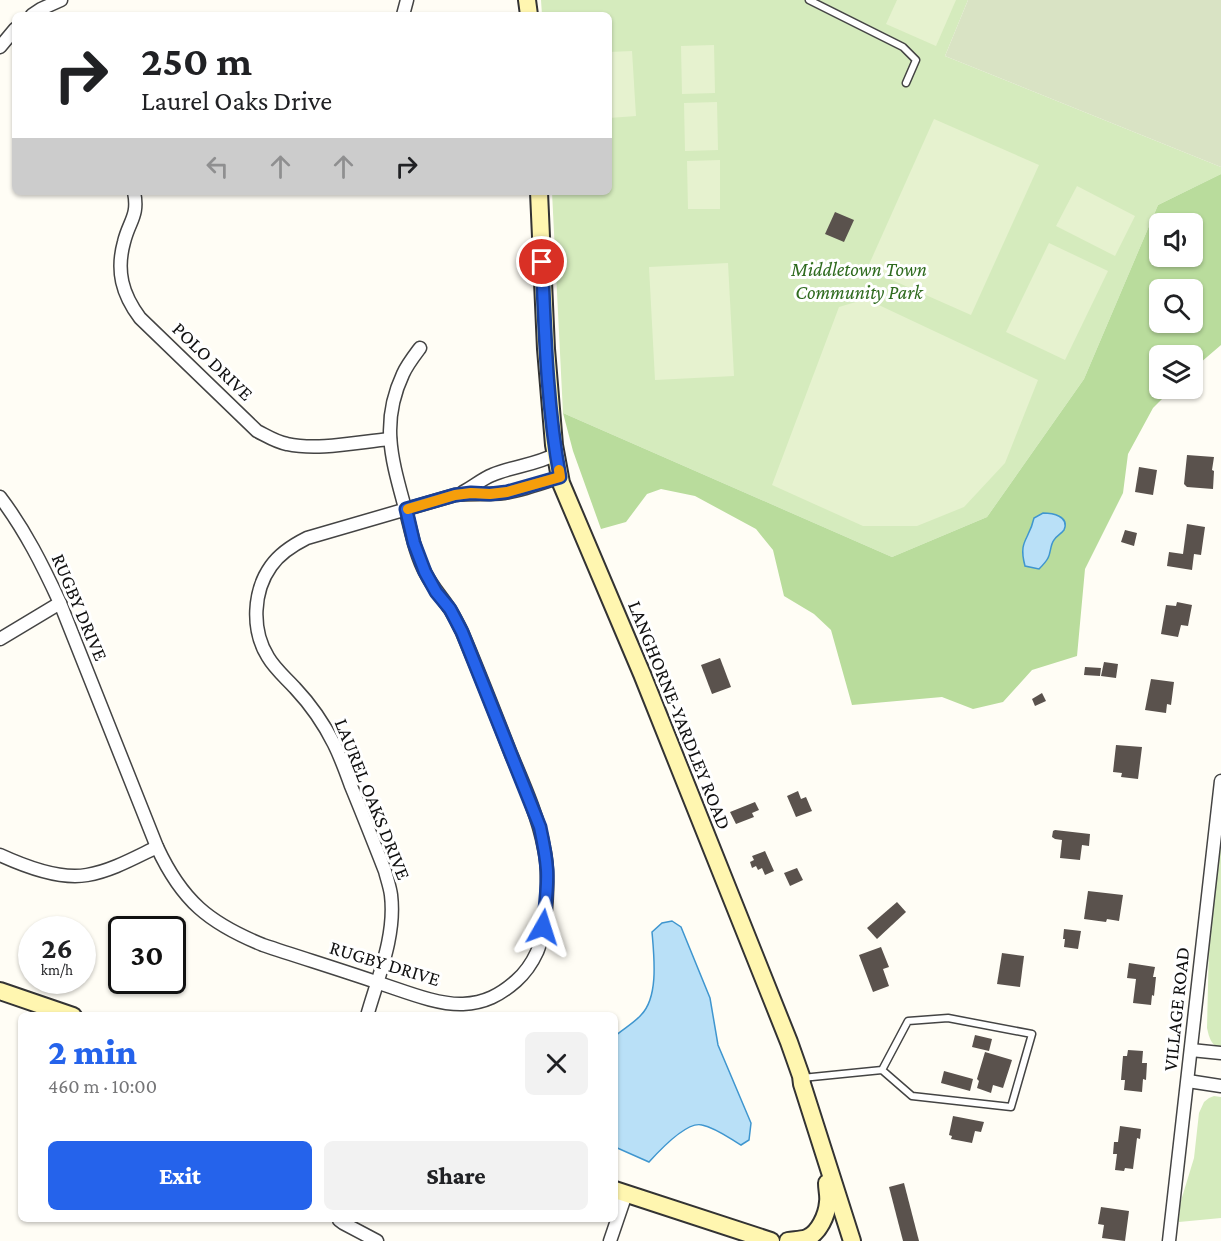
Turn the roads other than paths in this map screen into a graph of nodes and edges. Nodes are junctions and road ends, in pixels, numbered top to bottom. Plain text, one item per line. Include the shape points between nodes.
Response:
1 (61, 0) edge
2 (813, 1) edge
3 (36, 12) edge
4 (12, 33) edge
5 (0, 47) edge
6 (906, 83) dead end
7 (135, 195) edge
8 (539, 195) edge
9 (420, 348) dead end
10 (390, 440) junction
11 (556, 454) junction
12 (560, 477) junction
13 (455, 495) junction
14 (0, 498) edge
15 (406, 509) junction
16 (60, 603) junction
17 (0, 639) edge
18 (1221, 781) edge
19 (157, 848) junction
20 (0, 855) edge
21 (376, 982) junction
22 (0, 991) edge
23 (62, 1012) edge
24 (368, 1012) edge
25 (1191, 1050) junction
26 (1221, 1053) edge
27 (882, 1070) junction
28 (802, 1078) junction
29 (1188, 1081) junction
30 (1221, 1086) edge
31 (825, 1156) junction
32 (621, 1192) edge
33 (342, 1222) edge
34 (614, 1222) edge
35 (377, 1241) edge
36 (609, 1241) edge
37 (771, 1241) edge
38 (788, 1241) edge
39 (852, 1241) edge
40 (1169, 1241) edge

1 - 3 street
2 - 6 lane via 903,47 916,60
4 - 5 street
7 - 10 street, POLO DRIVE via 135,214 124,242 120,271 131,306 257,431 288,444 319,447
8 - 11 main road, LANGHORNE-YARDLEY ROAD via 546,350
9 - 10 street, RUGBY DRIVE via 398,387
10 - 15 street, RUGBY DRIVE
11 - 12 main road, LANGHORNE-YARDLEY ROAD
11 - 13 street, LAUREL OAKS DRIVE via 493,474
12 - 13 street, LAUREL OAKS DRIVE via 507,492
12 - 28 main road, LANGHORNE-YARDLEY ROAD
13 - 15 street, LAUREL OAKS DRIVE
14 - 16 street, RUGBY DRIVE via 25,534
15 - 21 street, LAUREL OAKS DRIVE via 295,544 271,566 257,603 258,630 268,657 320,719 334,744 385,872 391,893 391,930
15 - 21 street, RUGBY DRIVE via 425,572 462,632 536,817 545,851 547,892 543,927 533,961 503,992 476,1003 461,1004 441,1002
16 - 17 street
16 - 19 street, RUGBY DRIVE
18 - 25 street, VILLAGE ROAD
19 - 20 street via 85,876 48,872
19 - 21 street, RUGBY DRIVE via 184,895 216,922 263,945
21 - 24 street, LAUREL OAKS DRIVE
22 - 23 main road
25 - 26 street
25 - 29 street, VILLAGE ROAD
27 - 27 lane via 912,1096 1011,1107 1032,1034 948,1017 908,1021
27 - 28 lane
28 - 31 main road, LANGHORNE-YARDLEY ROAD
29 - 30 street
29 - 40 street, VILLAGE ROAD
31 - 38 main road via 826,1214 806,1239
31 - 39 main road, LANGHORNE-YARDLEY ROAD
32 - 37 main road
33 - 35 street
34 - 36 street

